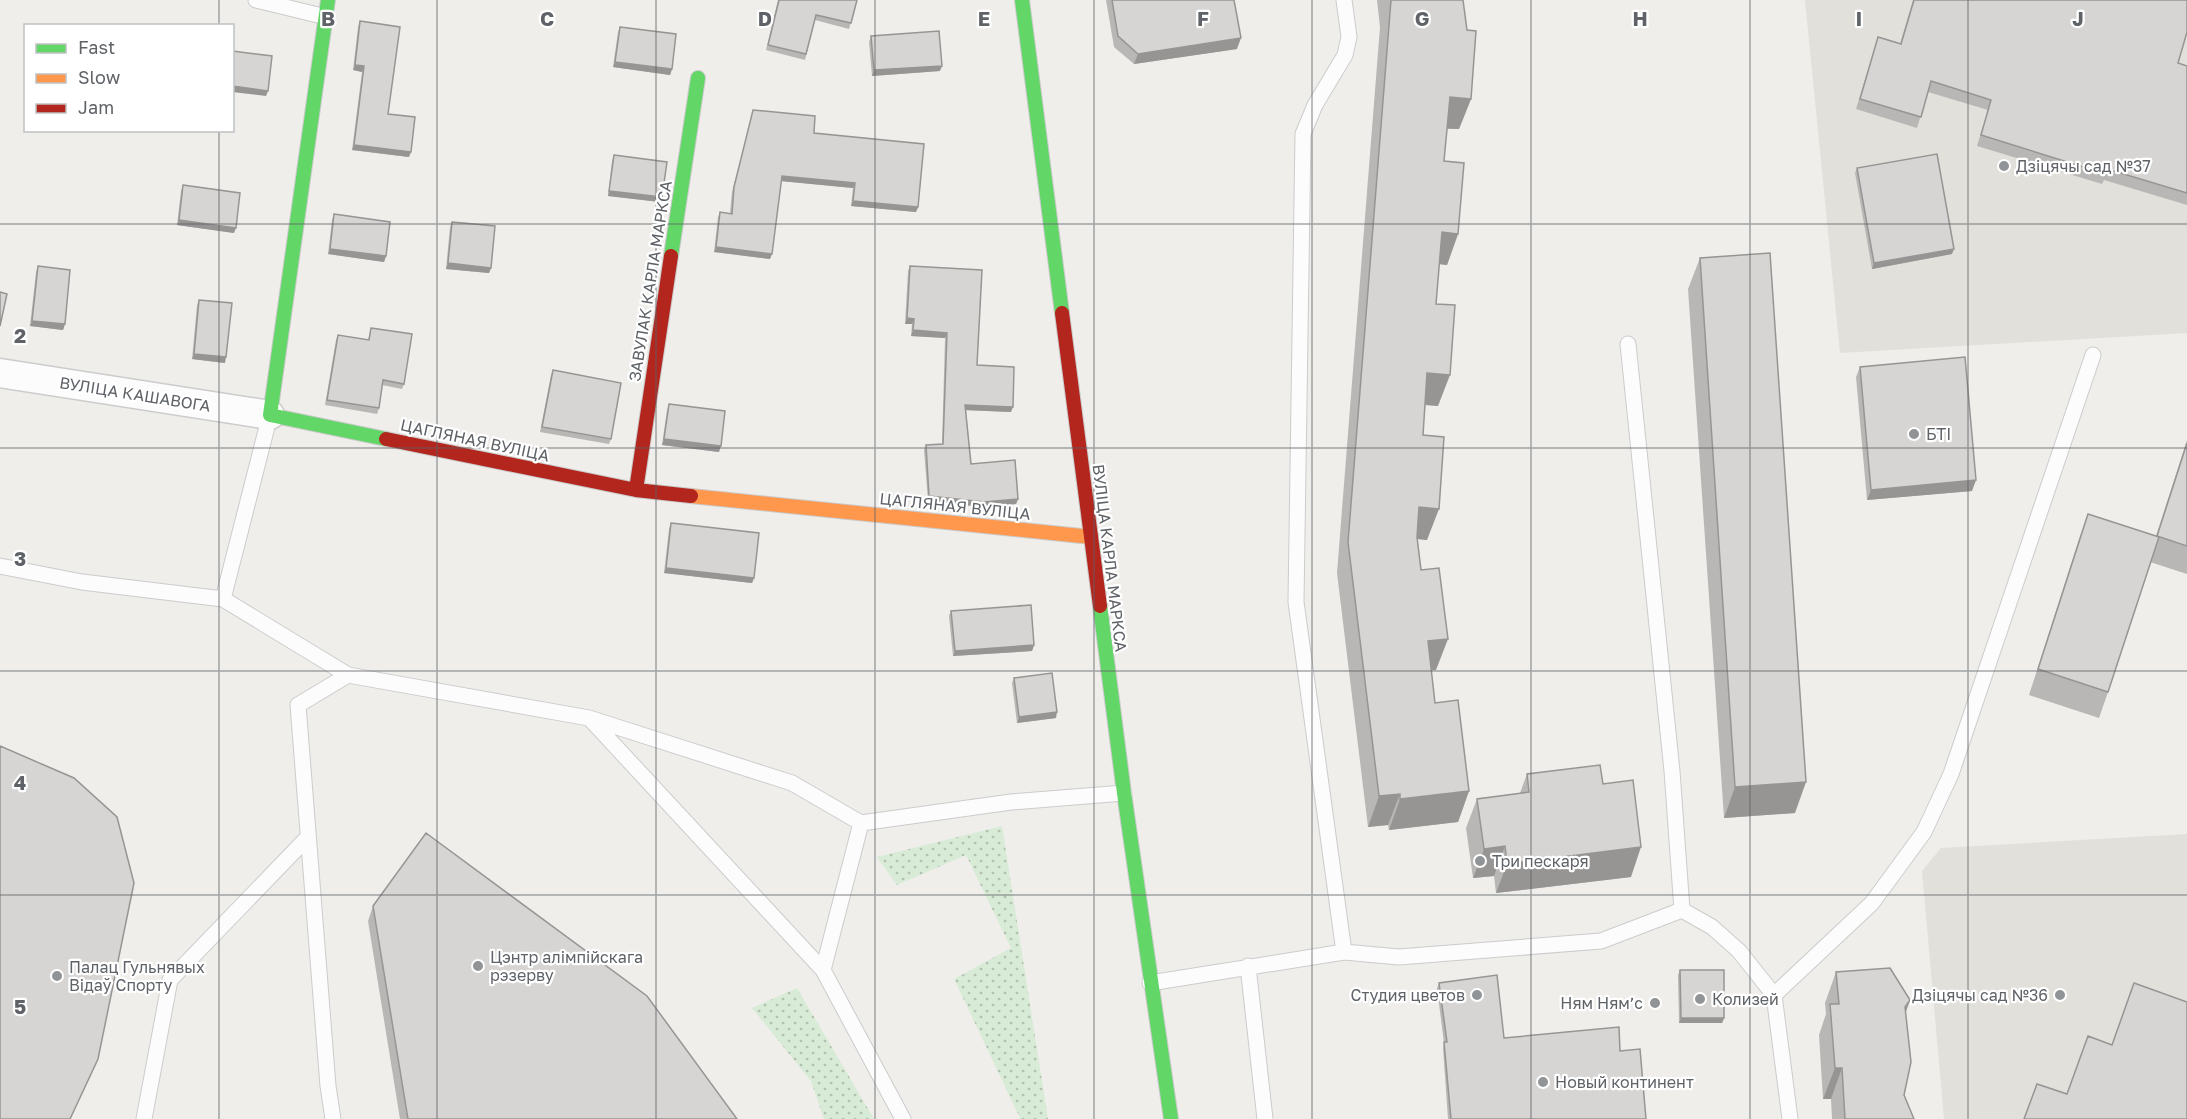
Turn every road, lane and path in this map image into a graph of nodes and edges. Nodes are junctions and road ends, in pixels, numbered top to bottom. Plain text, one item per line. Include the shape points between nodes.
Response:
1 (256, 0) edge
2 (328, 0) edge
3 (1022, 0) edge
4 (1344, 0) edge
5 (326, 16) junction
6 (698, 78) dead end
7 (1628, 344) dead end
8 (2093, 355) dead end
9 (0, 373) edge
10 (270, 415) junction
11 (636, 490) junction
12 (1091, 537) junction
13 (0, 566) edge
14 (223, 599) junction
15 (348, 675) junction
16 (589, 718) junction
17 (1124, 793) junction
18 (861, 823) junction
19 (308, 837) junction
20 (1682, 910) junction
21 (1344, 952) junction
22 (1248, 966) junction
23 (823, 970) junction
24 (1150, 983) junction
25 (1774, 994) junction
26 (144, 1119) edge
27 (333, 1119) edge
28 (903, 1119) edge
29 (1171, 1119) edge
30 (1265, 1119) edge
31 (1790, 1119) edge

1 - 5 lane
2 - 5 street
3 - 12 street, ВУЛІЦА КАРЛА МАРКСА
4 - 21 lane via 1349,37 1346,55 1315,105 1303,134 1296,534 1296,602
5 - 10 street
6 - 11 street, ЗАВУЛАК КАРЛА МАРКСА
7 - 20 lane via 1672,771
8 - 25 lane via 1951,774 1924,832 1872,903
9 - 10 street, ВУЛІЦА КАШАВОГА
10 - 11 street, ЦАГЛЯНАЯ ВУЛІЦА
10 - 14 lane
11 - 12 street, ЦАГЛЯНАЯ ВУЛІЦА
12 - 17 street, ВУЛІЦА КАРЛА МАРКСА
13 - 14 lane via 82,582
14 - 15 lane
15 - 16 lane
15 - 19 lane via 298,705
16 - 18 lane via 792,783
16 - 23 lane
17 - 18 lane via 1011,802
17 - 24 street, ВУЛІЦА КАРЛА МАРКСА
18 - 23 lane
19 - 26 lane via 170,980
19 - 27 lane
20 - 21 lane via 1601,940 1399,957
20 - 25 lane via 1712,927
21 - 22 lane
22 - 24 lane
22 - 30 lane
23 - 28 lane
24 - 29 street, ВУЛІЦА КАРЛА МАРКСА
25 - 31 lane

